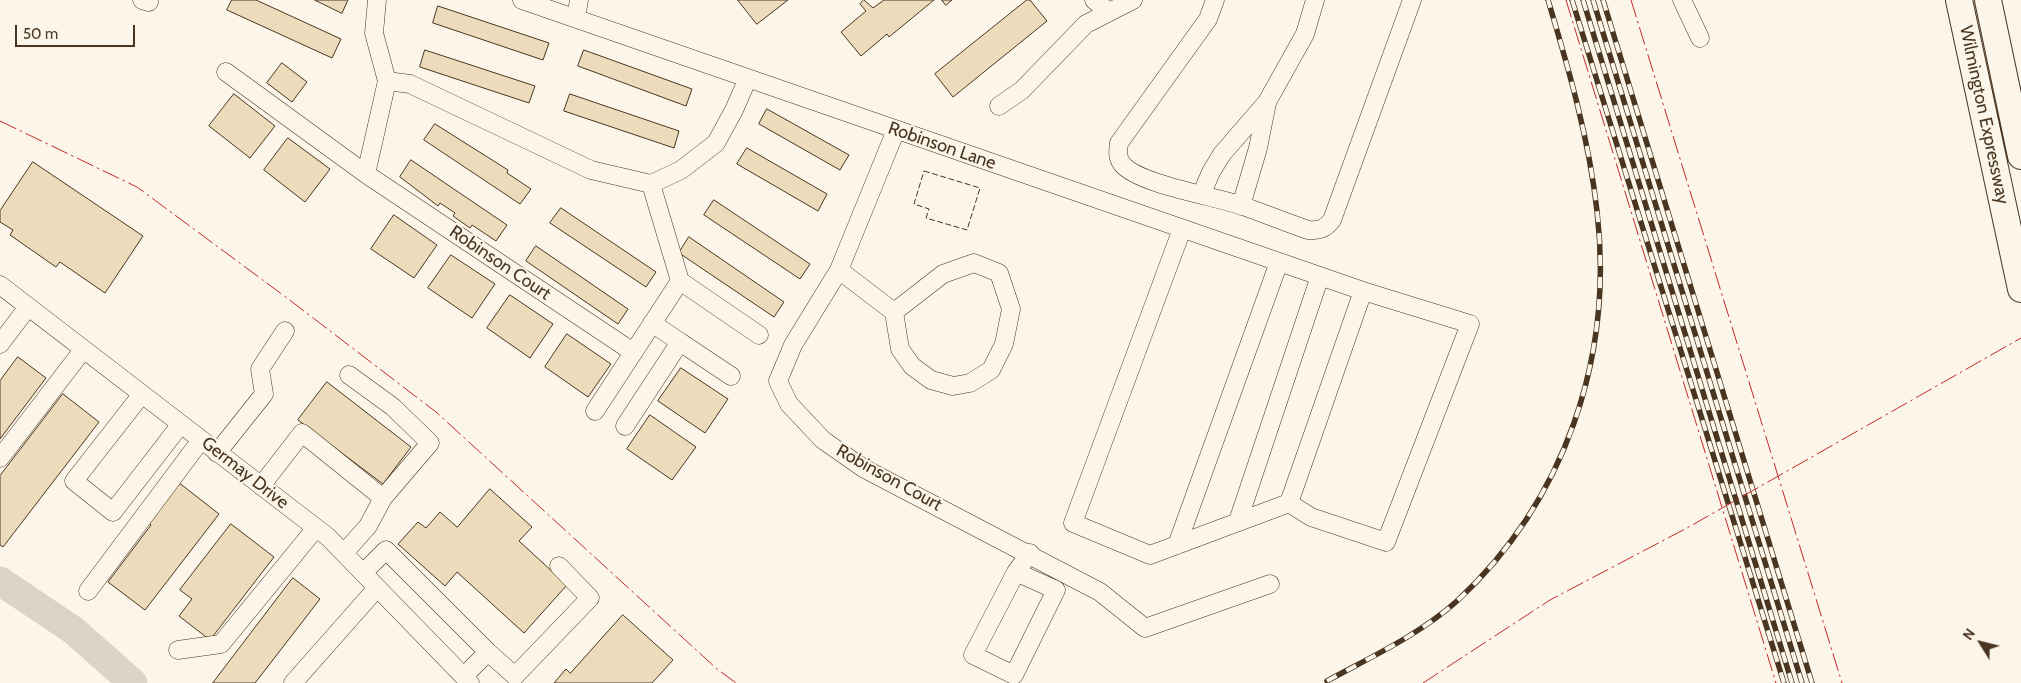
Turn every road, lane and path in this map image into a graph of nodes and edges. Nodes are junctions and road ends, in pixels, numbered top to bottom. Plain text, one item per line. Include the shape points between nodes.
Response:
1 (377, 0) edge
2 (522, 0) edge
3 (579, 0) edge
4 (1094, 0) edge
5 (1133, 0) edge
6 (1216, 0) edge
7 (1315, 0) edge
8 (1412, 0) edge
9 (1682, 0) edge
10 (1959, 0) edge
11 (1988, 0) edge
12 (1108, 12) junction
13 (576, 18) junction
14 (1700, 38) dead end
15 (226, 72) dead end
16 (748, 78) junction
17 (387, 81) junction
18 (1267, 102) junction
19 (1000, 106) dead end
20 (896, 130) junction
21 (2021, 156) edge
22 (366, 174) junction
23 (650, 184) junction
24 (1202, 193) junction
25 (1241, 206) junction
26 (1182, 229) junction
27 (1279, 262) junction
28 (839, 270) junction
29 (1320, 276) junction
30 (680, 281) junction
31 (0, 285) edge
32 (2021, 289) edge
33 (1363, 291) junction
34 (28, 307) junction
35 (894, 312) junction
36 (652, 323) junction
37 (286, 331) dead end
38 (759, 335) dead end
39 (680, 342) junction
40 (0, 344) edge
41 (84, 350) junction
42 (634, 352) junction
43 (349, 375) dead end
44 (731, 376) dead end
45 (142, 394) junction
46 (595, 411) dead end
47 (181, 424) junction
48 (625, 426) dead end
49 (201, 440) junction
50 (218, 452) junction
51 (0, 458) edge
52 (261, 486) junction
53 (383, 498) junction
54 (1289, 503) junction
55 (1238, 521) junction
56 (316, 528) junction
57 (1177, 545) junction
58 (344, 553) junction
59 (1030, 553) junction
60 (559, 566) dead end
61 (1016, 572) junction
62 (363, 573) junction
63 (1270, 584) dead end
64 (377, 588) junction
65 (88, 591) dead end
66 (178, 650) dead end
67 (488, 652) junction
68 (467, 680) edge
69 (293, 683) edge

1 - 17 street via 374,33
2 - 13 street, Robinson Lane
3 - 13 street
4 - 12 street
5 - 12 street
6 - 24 street via 1208,19 1119,142 1117,155 1123,165 1139,176 1166,186
7 - 18 street via 1305,34
8 - 25 street via 1327,227 1308,230
9 - 14 street
10 - 32 highway, Wilmington Expressway
11 - 21 highway, Wilmington Expressway
12 - 19 street via 1086,24 1022,90
13 - 16 street, Robinson Lane
15 - 22 street, Robinson Court
16 - 20 street, Robinson Lane
16 - 23 street via 716,143 681,170
17 - 22 street
17 - 23 street via 410,84 591,170
18 - 24 street via 1222,154
18 - 25 street
20 - 26 street, Robinson Lane
20 - 28 street, Robinson Court
22 - 42 street, Robinson Court
23 - 30 street
24 - 25 street
26 - 27 street, Robinson Lane
26 - 57 street via 1073,523 1150,555
27 - 29 street, Robinson Lane
27 - 57 street
28 - 35 street
28 - 59 street, Robinson Court via 793,345 778,381 789,404 823,440 863,468
29 - 33 street, Robinson Lane
29 - 55 street
30 - 36 street
30 - 38 street
31 - 34 street, Germay Drive
33 - 54 street
33 - 54 street, Robinson Lane via 1470,324 1386,542 1311,517
34 - 40 street
34 - 41 street, Germay Drive
35 - 35 street via 900,349 912,366 931,380 953,386 970,383 991,370 1004,344 1011,309 999,273 974,263 943,274
36 - 39 street
36 - 42 street
37 - 50 street via 260,369 264,394
39 - 44 street
39 - 48 street
41 - 45 street, Germay Drive
41 - 51 street
42 - 46 street
43 - 53 street via 393,407 430,442
45 - 47 street, Germay Drive
45 - 47 street via 74,481 113,512
47 - 49 street, Germay Drive
49 - 50 street, Germay Drive
49 - 65 street
50 - 52 street, Germay Drive
52 - 53 street via 302,433
52 - 56 street, Germay Drive
53 - 58 street via 368,526
54 - 55 street
55 - 57 street
56 - 58 street, Germay Drive
56 - 66 street via 221,644
58 - 62 street, Germay Drive
59 - 61 street
59 - 63 street, Robinson Court via 1100,592 1145,628
60 - 67 street via 590,598 515,676
61 - 61 street via 972,656 1014,675 1056,590
62 - 64 street, Germay Drive
62 - 67 street via 386,550
64 - 68 street, Germay Drive
64 - 69 street
67 - 68 street

